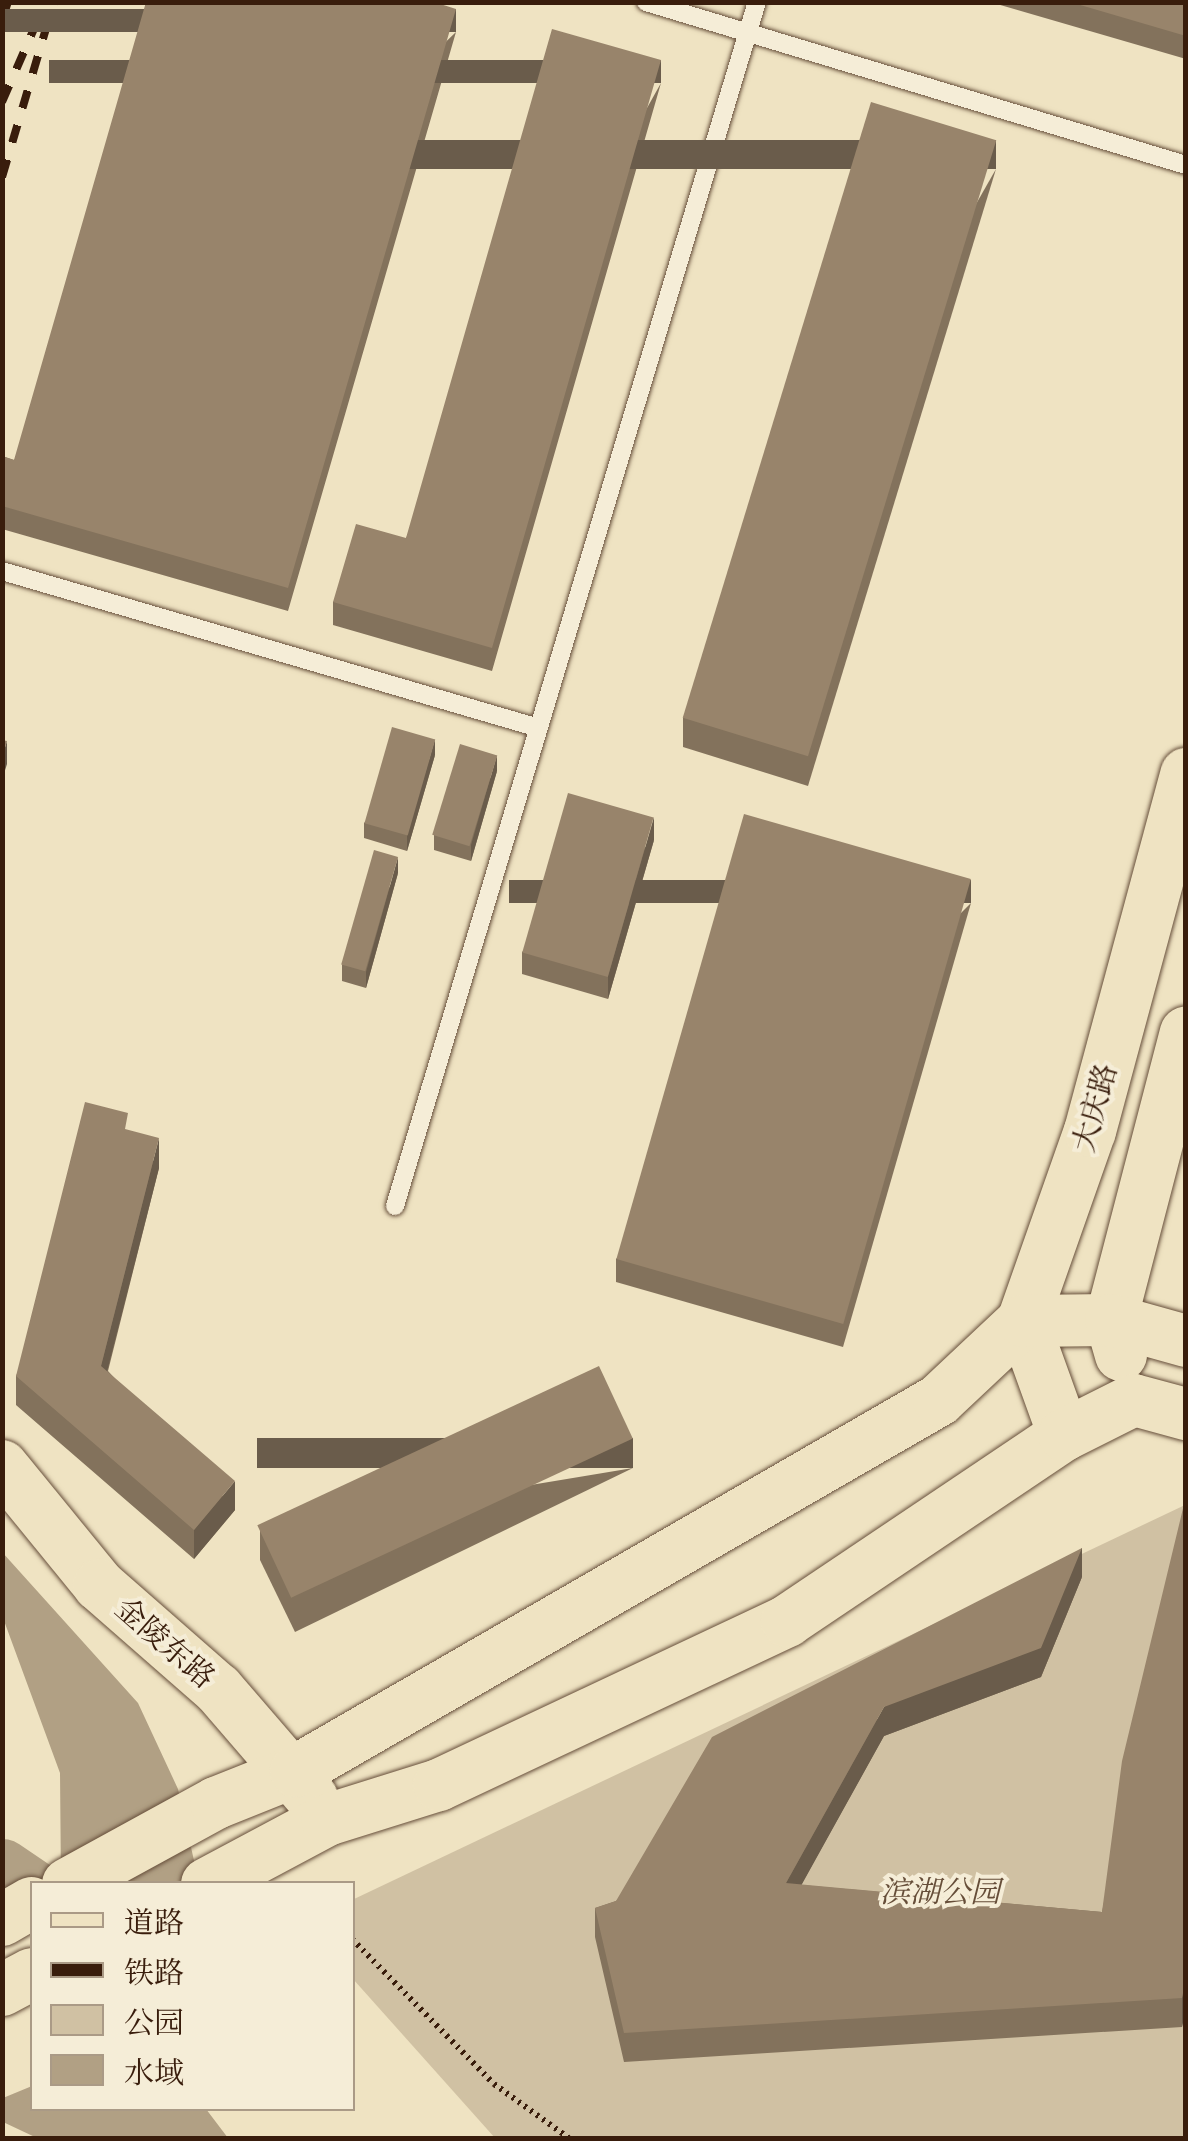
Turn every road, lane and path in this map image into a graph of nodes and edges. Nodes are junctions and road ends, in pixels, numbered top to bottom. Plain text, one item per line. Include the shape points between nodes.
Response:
1 (646, 2) edge
2 (757, 2) edge
3 (748, 33) junction
4 (1186, 165) edge
5 (2, 570) edge
6 (539, 728) junction
7 (1186, 774) edge
8 (1186, 1033) edge
9 (396, 1206) dead end
10 (1111, 1320) junction
11 (1023, 1321) junction
12 (1186, 1341) edge
13 (1134, 1400) junction
14 (1186, 1414) edge
15 (1064, 1436) junction
16 (2, 1466) edge
17 (296, 1771) junction
18 (326, 1820) junction
19 (218, 1878) edge
20 (73, 1881) edge
21 (30, 1904) edge
22 (2, 1920) edge
23 (355, 1941) edge
24 (30, 1975) edge
25 (2, 1990) edge
26 (570, 2138) edge

1 - 3 lane
2 - 3 lane
3 - 4 lane
3 - 6 lane
5 - 6 lane
6 - 9 lane
7 - 11 main road, 大庆路 via 1090,1130
8 - 10 main road
10 - 11 main road
10 - 12 main road
10 - 13 main road
11 - 15 main road
11 - 17 main road via 939,1400
13 - 14 main road
13 - 15 main road
15 - 18 main road via 788,1621 439,1786
16 - 17 main road, 金陵东路 via 99,1585 218,1689
17 - 18 main road, 金陵东路
17 - 20 main road via 216,1803
18 - 19 main road
21 - 22 main road
23 - 26 path via 494,2084
24 - 25 main road

